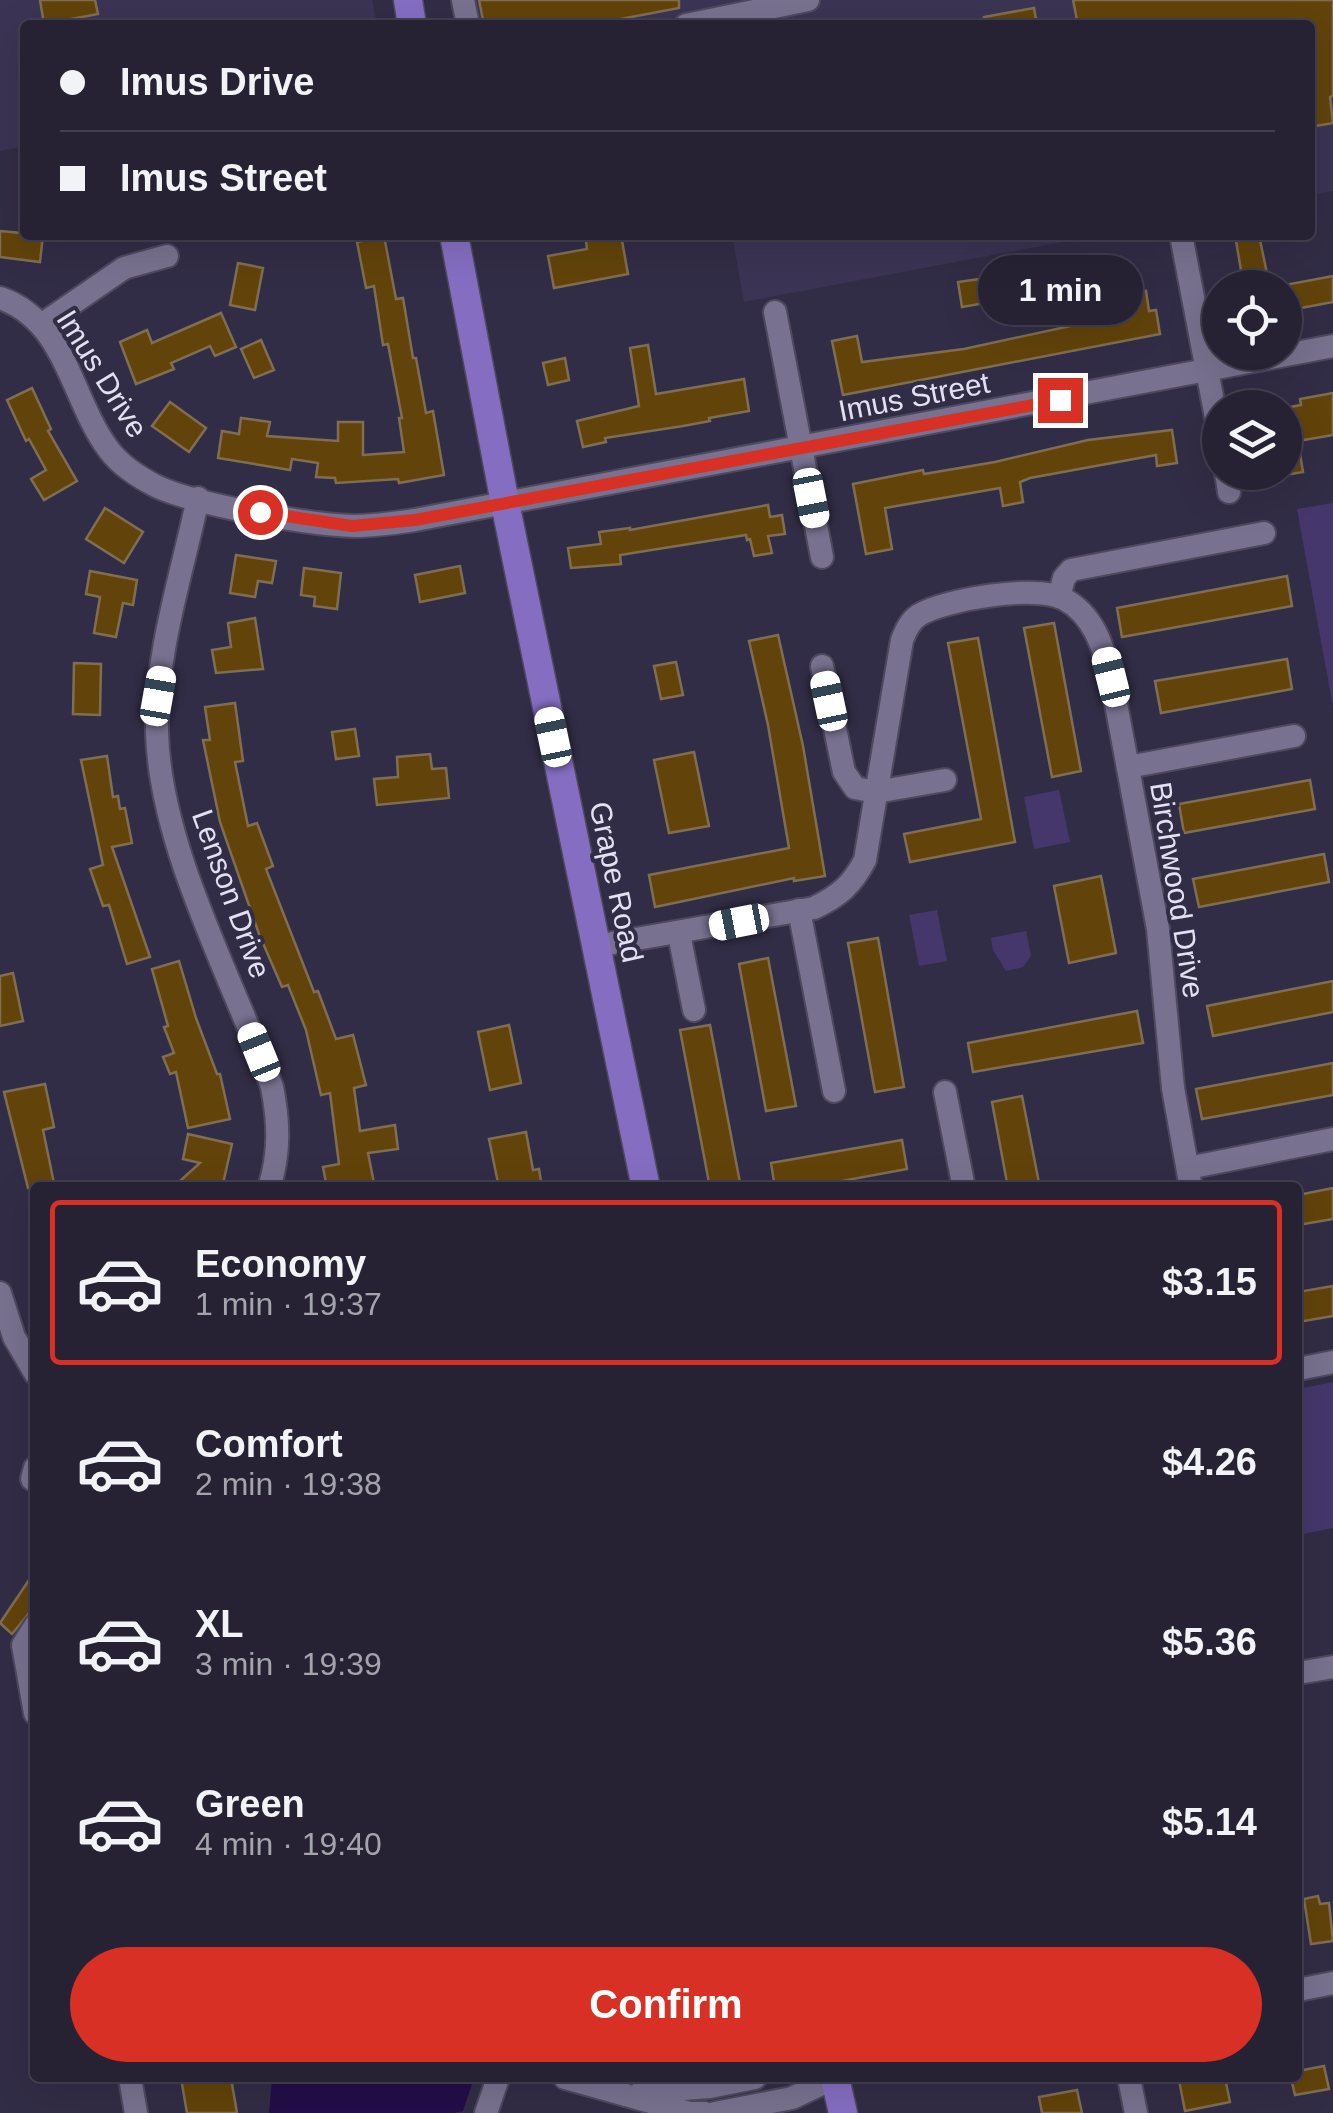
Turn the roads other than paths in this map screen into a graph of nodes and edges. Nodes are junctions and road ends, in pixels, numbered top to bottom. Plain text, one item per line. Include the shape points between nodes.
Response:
1 (808, 0) edge
2 (710, 20) edge
3 (455, 240) edge
4 (1182, 240) edge
5 (167, 256) dead end
6 (0, 298) edge
7 (775, 312) dead end
8 (41, 325) junction
9 (1333, 346) edge
10 (1208, 371) junction
11 (1211, 390) edge
12 (802, 449) junction
13 (198, 498) junction
14 (505, 503) junction
15 (1264, 533) dead end
16 (822, 557) dead end
17 (1059, 597) junction
18 (822, 666) dead end
19 (1294, 736) dead end
20 (1128, 767) junction
21 (944, 780) dead end
22 (876, 792) junction
23 (798, 910) junction
24 (679, 934) junction
25 (596, 946) junction
26 (694, 1010) dead end
27 (834, 1091) dead end
28 (946, 1092) dead end
29 (1333, 1140) edge
30 (1190, 1178) edge
31 (269, 1182) edge
32 (645, 1182) edge
33 (963, 1182) edge
34 (0, 1293) edge
35 (1333, 1362) edge
36 (30, 1364) edge
37 (1302, 1368) edge
38 (30, 1634) edge
39 (1333, 1667) edge
40 (1302, 1672) edge
41 (30, 1685) edge
42 (1333, 1983) edge
43 (1302, 1989) edge
44 (131, 2082) edge
45 (497, 2082) edge
46 (579, 2082) edge
47 (728, 2082) edge
48 (826, 2082) edge
49 (835, 2082) edge
50 (1130, 2082) edge
51 (613, 2092) junction
52 (136, 2113) edge
53 (486, 2113) edge
54 (704, 2113) edge
55 (715, 2113) edge
56 (842, 2113) edge
57 (1136, 2113) edge

1 - 2 street
3 - 14 main road, Grape Road
4 - 10 street
5 - 8 street via 124,268
6 - 8 street, Imus Drive
7 - 12 street
8 - 13 street, Imus Drive via 109,450 156,486
9 - 10 street, Imus Street
10 - 11 street
10 - 12 street, Imus Street
12 - 14 street, Imus Street
12 - 16 street
13 - 14 street, Imus Drive via 352,526
13 - 31 street, Lenson Drive via 158,696 159,760 174,836 272,1087 278,1144
14 - 25 main road, Grape Road
15 - 17 street via 1070,570
17 - 20 street, Birchwood Drive via 1080,610 1103,646
17 - 22 street via 1025,591 980,599 936,608 908,626
18 - 22 street via 844,772 855,788
19 - 20 street
20 - 30 street, Birchwood Drive via 1158,930
21 - 22 street
22 - 23 street via 865,860 854,880 839,896
23 - 24 street
23 - 27 street
24 - 25 street
24 - 26 street
25 - 32 main road, Grape Road
28 - 33 street
29 - 30 street
34 - 36 street
35 - 37 street
38 - 41 street via 23,1645
39 - 40 street
42 - 43 street
44 - 52 street
45 - 53 street
46 - 51 street
47 - 51 street
48 - 55 street via 792,2098
49 - 56 main road
50 - 57 street
51 - 54 street

